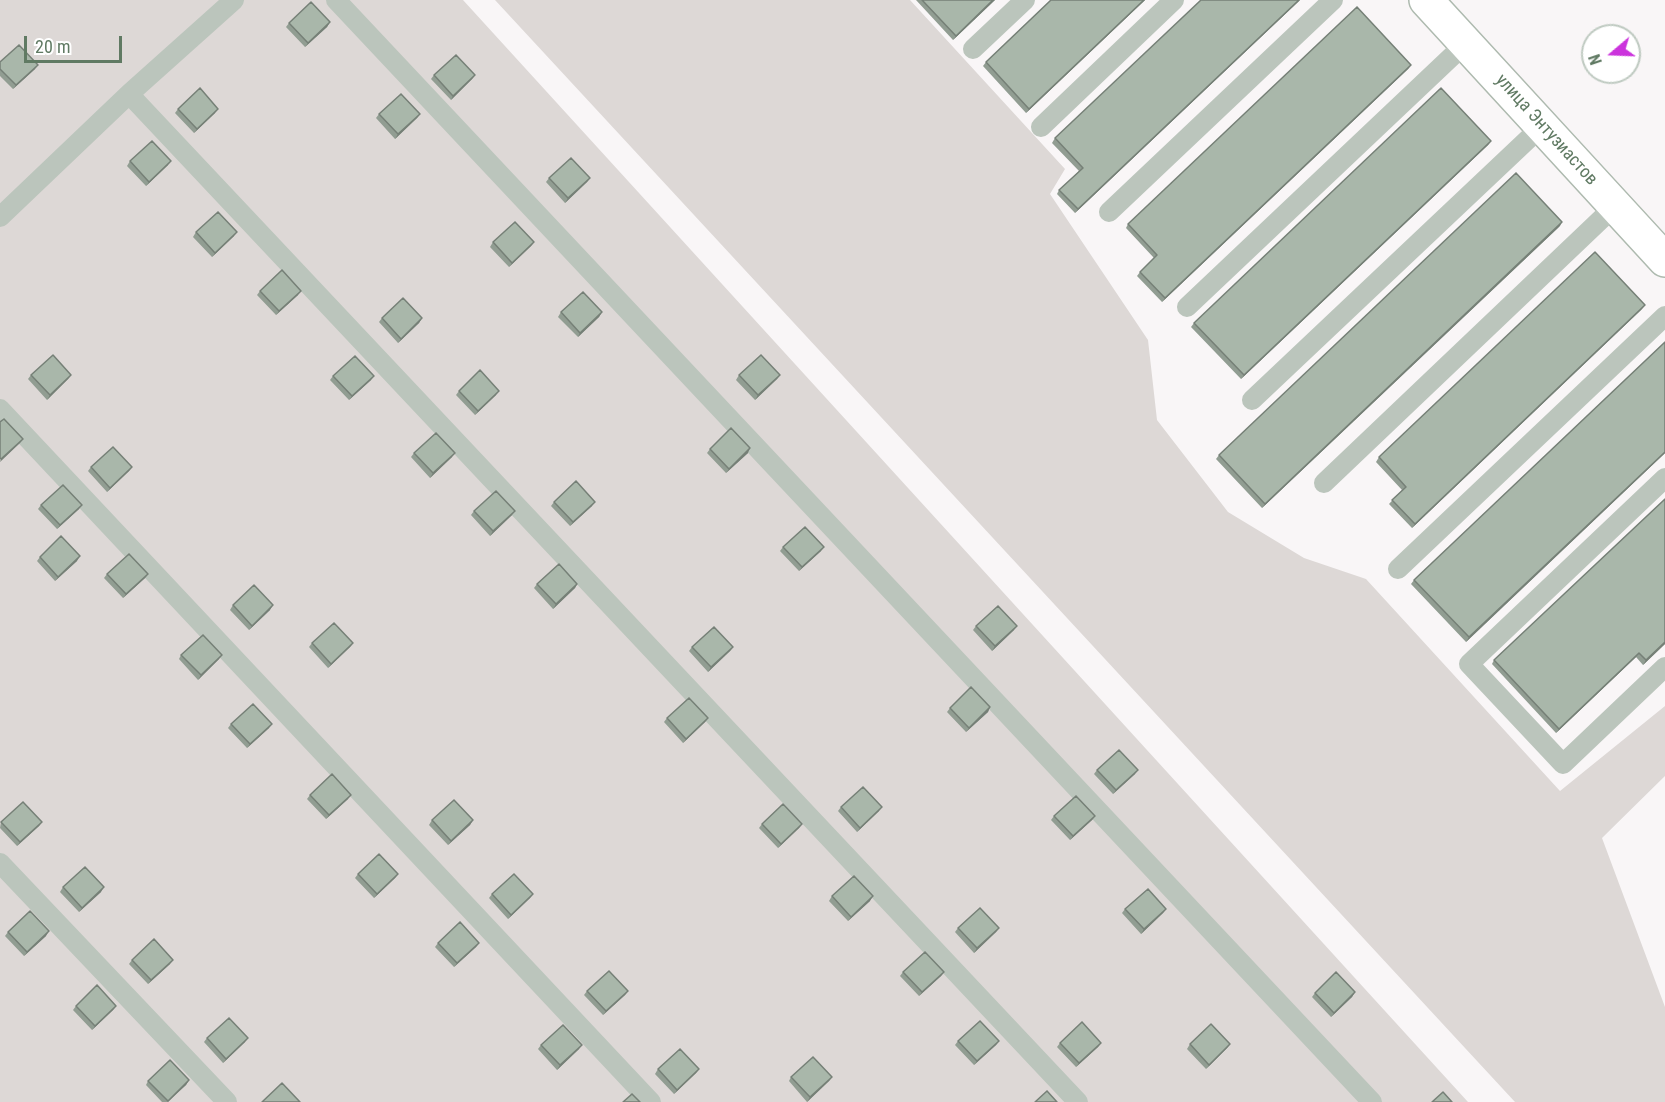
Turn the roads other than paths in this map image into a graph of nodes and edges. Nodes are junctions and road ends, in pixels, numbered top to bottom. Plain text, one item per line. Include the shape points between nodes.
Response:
1 (234, 0) edge
2 (336, 0) edge
3 (1024, 0) edge
4 (1174, 0) edge
5 (1333, 0) edge
6 (1426, 0) edge
7 (1466, 43) junction
8 (973, 49) dead end
9 (129, 94) junction
10 (1542, 126) junction
11 (1041, 127) dead end
12 (1616, 207) junction
13 (1109, 212) dead end
14 (0, 217) edge
15 (1665, 260) edge
16 (1187, 307) dead end
17 (1665, 316) edge
18 (1252, 400) dead end
19 (0, 409) edge
20 (1665, 478) edge
21 (1324, 483) dead end
22 (1398, 569) dead end
23 (1665, 667) edge
24 (0, 863) edge
25 (227, 1102) edge
26 (651, 1102) edge
27 (1078, 1102) edge
28 (1372, 1102) edge

1 - 9 lane
2 - 28 lane
3 - 8 lane
4 - 11 lane
5 - 13 lane
6 - 7 main road, улица Энтузиастов
7 - 10 main road, улица Энтузиастов
7 - 16 lane
9 - 14 lane
9 - 27 lane
10 - 12 main road, улица Энтузиастов
10 - 18 lane
12 - 15 main road, улица Энтузиастов
12 - 21 lane
17 - 22 lane
19 - 26 lane
20 - 23 lane via 1470,664 1563,764
24 - 25 lane

